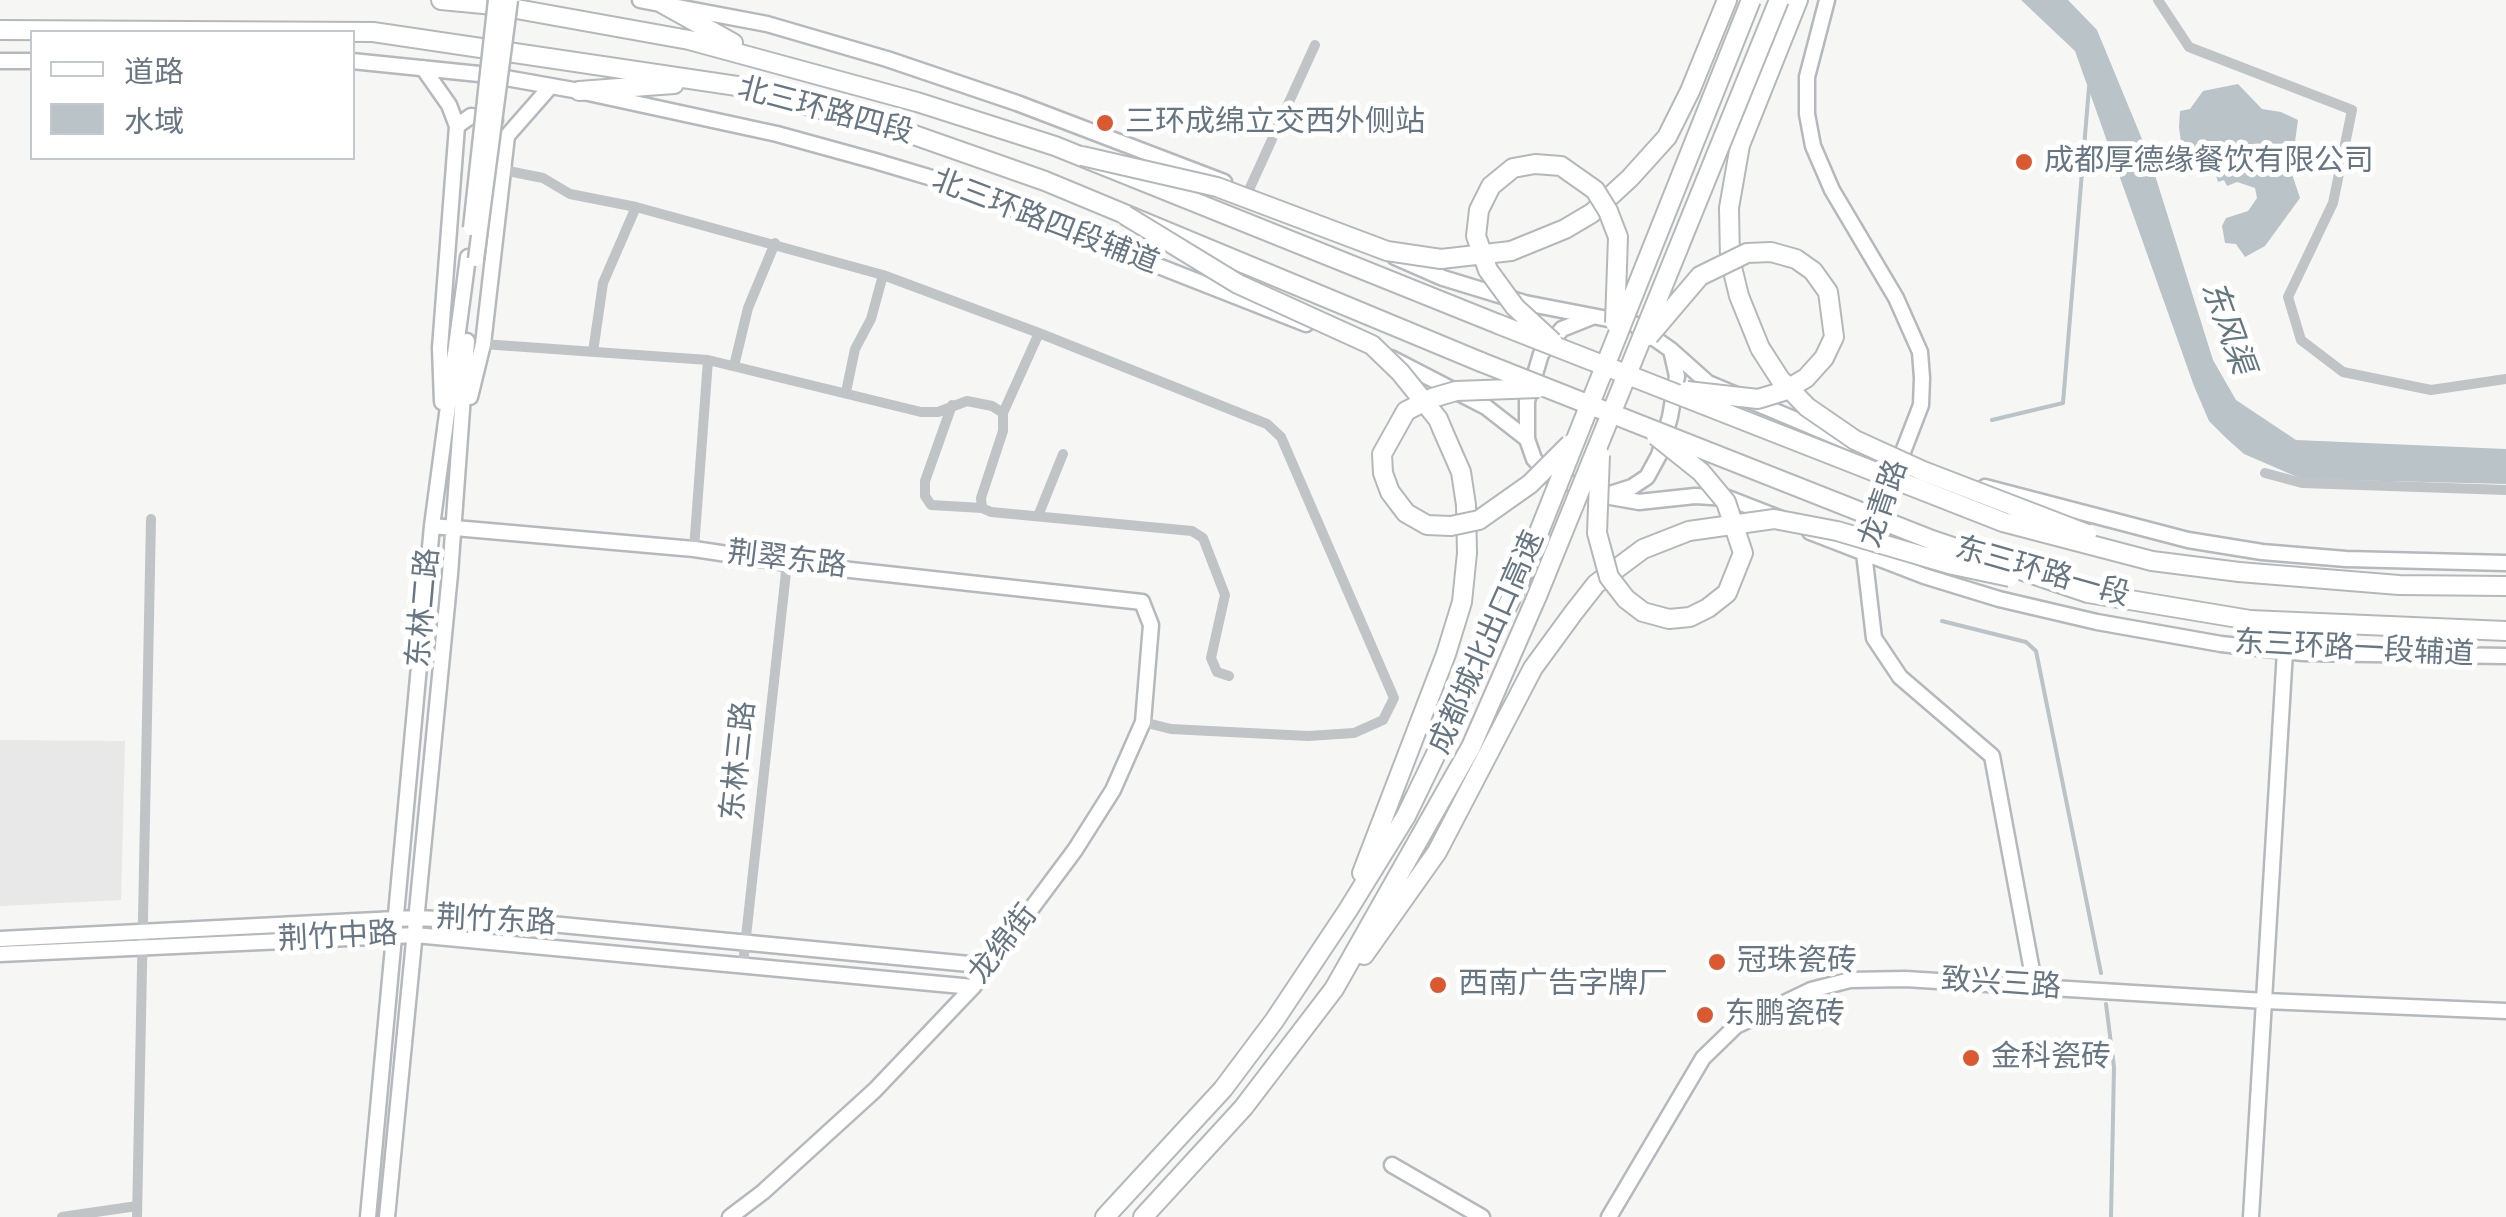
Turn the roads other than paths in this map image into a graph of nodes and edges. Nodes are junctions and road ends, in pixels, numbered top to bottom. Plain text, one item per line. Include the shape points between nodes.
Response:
1 (441, 0) edge
2 (496, 0) edge
3 (510, 0) edge
4 (640, 0) edge
5 (1727, 0) edge
6 (1751, 0) edge
7 (1779, 0) edge
8 (1798, 0) edge
9 (1828, 0) edge
10 (2158, 0) edge
11 (663, 4) junction
12 (0, 30) edge
13 (30, 30) edge
14 (355, 32) edge
15 (1315, 45) dead end
16 (0, 61) edge
17 (30, 61) edge
18 (355, 61) edge
19 (423, 68) junction
20 (804, 70) junction
21 (708, 82) junction
22 (550, 86) junction
23 (580, 91) junction
24 (456, 126) junction
25 (507, 136) junction
26 (1082, 156) junction
27 (503, 170) junction
28 (1248, 192) junction
29 (636, 207) junction
30 (1125, 215) junction
31 (774, 243) junction
32 (472, 258) junction
33 (884, 275) junction
34 (1598, 316) junction
35 (1039, 332) junction
36 (483, 344) junction
37 (1614, 344) junction
38 (1561, 349) junction
39 (1671, 350) junction
40 (593, 352) junction
41 (1636, 352) junction
42 (708, 360) junction
43 (734, 366) junction
44 (1618, 372) joint
45 (2506, 379) edge
46 (1653, 386) junction
47 (1549, 388) junction
48 (846, 392) junction
49 (952, 404) junction
50 (1602, 408) joint
51 (1003, 413) junction
52 (1640, 423) junction
53 (461, 432) junction
54 (444, 436) junction
55 (1577, 436) junction
56 (1601, 438) junction
57 (1527, 439) junction
58 (1063, 454) dead end
59 (1899, 463) junction
60 (2265, 472) dead end
61 (1568, 482) joint
62 (2506, 490) edge
63 (1605, 496) junction
64 (982, 508) junction
65 (1038, 516) junction
66 (151, 519) dead end
67 (432, 526) junction
68 (453, 528) junction
69 (694, 549) junction
70 (1864, 552) junction
71 (2152, 561) junction
72 (788, 563) junction
73 (2506, 563) edge
74 (2506, 578) edge
75 (2399, 585) junction
76 (2506, 586) edge
77 (2088, 593) junction
78 (1142, 602) joint
79 (2503, 631) edge
80 (2285, 651) junction
81 (2506, 656) edge
82 (1229, 676) dead end
83 (1143, 722) junction
84 (1348, 910) junction
85 (416, 918) junction
86 (397, 919) junction
87 (415, 935) junction
88 (395, 936) junction
89 (0, 939) edge
90 (142, 940) junction
91 (745, 944) junction
92 (0, 954) edge
93 (743, 964) junction
94 (990, 966) junction
95 (973, 986) junction
96 (2035, 987) junction
97 (1334, 989) junction
98 (2265, 1001) junction
99 (2506, 1011) edge
100 (1392, 1165) dead end
101 (137, 1212) edge
102 (62, 1217) edge
103 (368, 1217) edge
104 (386, 1217) edge
105 (730, 1217) edge
106 (1104, 1217) edge
107 (1143, 1217) edge
108 (1482, 1217) edge
109 (1609, 1217) edge
110 (2250, 1217) edge

1 - 20 highway, 北三环路四段 via 669,37
2 - 32 main road, 东林二路, bridge
3 - 32 main road, 东林二路, bridge
4 - 11 main road
5 - 26 highway, bridge via 1667,137 1592,213 1512,251 1441,259 1387,251 1217,187
6 - 37 highway, 成都城北出口高速, bridge
7 - 41 highway, 成都城北出口高速, bridge
8 - 71 highway, bridge via 1740,146 1729,208 1730,259 1760,348 1807,407 1854,440
9 - 59 main road, 龙青路 via 1806,77 1807,114 1832,190 1920,352 1920,406
10 - 45 street via 2189,47 2352,110 2333,203 2288,296 2301,340 2344,372 2431,390
11 - 20 highway via 725,40
11 - 28 main road via 887,58
12 - 13 highway, 北三环路四段
14 - 21 highway, 北三环路四段
15 - 28 street
16 - 17 main road
18 - 19 main road, 北三环路四段辅道
19 - 22 main road, 北三环路四段辅道
19 - 24 main road
20 - 26 highway, 北三环路四段
21 - 23 highway
21 - 30 highway, 北三环路四段 via 914,135
22 - 23 main road, 北三环路四段辅道
22 - 25 main road
23 - 57 main road, 北三环路四段辅道 via 776,134 942,182 1392,359 1486,407
24 - 25 main road via 467,116 487,117
24 - 54 main road via 440,348
25 - 27 main road
26 - 38 highway, 北三环路四段, bridge
27 - 29 street via 543,178 570,194
27 - 36 main road
28 - 34 main road via 1443,278
29 - 31 street
29 - 40 street via 603,283
30 - 47 highway, 北三环路四段, bridge
30 - 84 highway, bridge via 1238,284 1372,345 1438,420 1461,472 1467,554 1462,602
31 - 33 street
31 - 43 street
32 - 53 main road, 东林二路
32 - 54 main road, 东林二路
33 - 35 street
33 - 48 street
34 - 39 main road via 1634,324
34 - 57 main road via 1562,329 1541,354 1526,401
35 - 51 street
35 - 83 street via 1282,436 1394,698 1383,720 1354,733 1308,736
36 - 40 street
36 - 53 main road
37 - 38 highway, bridge via 1618,237 1608,210 1594,190 1560,166 1513,168 1491,186 1476,236 1488,270 1515,307
37 - 55 highway, 成都城北出口高速, bridge
38 - 44 highway, 北三环路四段, bridge
39 - 59 main road via 1708,383
39 - 63 main road via 1677,376 1658,455 1647,477
40 - 42 street
41 - 46 highway, bridge via 1700,276 1747,253 1796,258 1828,292 1834,337 1806,378 1784,391 1758,399
41 - 56 highway, 成都城北出口高速, bridge
42 - 43 street
42 - 69 street
43 - 48 street
44 - 46 highway, 东三环路一段, bridge
46 - 71 highway, 东三环路一段, bridge via 2003,522
47 - 50 highway, 北三环路四段, bridge
47 - 55 highway, bridge via 1456,391 1406,411 1382,454 1390,492 1406,514 1428,525 1479,520 1530,484
48 - 49 street via 921,412
49 - 51 street via 967,401
49 - 64 street via 925,496 931,505
50 - 52 highway, 东三环路一段, bridge
51 - 64 street
52 - 56 highway, bridge via 1701,472 1726,502 1740,541 1727,593 1690,617 1644,612 1609,577 1596,520
52 - 77 highway, 东三环路一段, bridge via 1932,540
53 - 68 main road, 东林二路
54 - 67 main road, 东林二路
55 - 84 highway, 成都城北出口高速, bridge via 1519,582 1406,816
56 - 97 highway, 成都城北出口高速, bridge via 1471,747
57 - 61 main road, 北三环路四段辅道 via 1548,475
58 - 65 street
59 - 70 main road, 龙青路
59 - 73 main road via 2206,543 2346,559
60 - 62 street via 2302,484
61 - 63 main road, 东三环路一段辅道
63 - 70 main road, 东三环路一段辅道 via 1640,502 1728,498
64 - 65 street
65 - 82 street via 1192,531 1202,538 1225,594 1211,658 1217,672
66 - 90 street
67 - 68 main road, 荆翠东路
67 - 86 main road, 东林二路
68 - 69 main road, 荆翠东路
68 - 85 main road, 东林二路
69 - 72 main road, 荆翠东路
70 - 80 main road, 东三环路一段辅道 via 1942,582 2081,618
70 - 96 main road, 龙青路 via 1874,638 1900,677 1992,756
71 - 75 highway, 东三环路一段, bridge
72 - 78 main road, 荆翠东路
72 - 91 street, 东林三路
74 - 75 highway
75 - 76 highway, 东三环路一段
77 - 79 highway, 东三环路一段, bridge via 2250,620
77 - 97 highway, bridge via 1774,519 1689,531 1643,548 1596,584 1533,668 1437,852 1381,936
78 - 83 main road, 龙绵街 via 1151,625
80 - 81 main road, 东三环路一段辅道
80 - 98 main road
83 - 94 main road, 龙绵街 via 1076,850
84 - 106 highway, 成都城北出口高速 via 1223,1089
85 - 86 main road, 荆竹东路
85 - 87 main road, 东林二路
85 - 91 main road, 荆竹东路
86 - 88 main road, 东林二路
86 - 90 main road, 荆竹东路
87 - 88 main road, 荆竹中路
87 - 93 main road, 荆竹中路
87 - 104 main road, 东林二路
88 - 90 main road, 荆竹中路
88 - 103 main road, 东林二路
89 - 90 main road, 荆竹东路
90 - 92 main road, 荆竹中路
90 - 101 street
91 - 93 street, 东林三路
91 - 94 main road, 荆竹东路
93 - 95 main road, 荆竹中路
94 - 95 main road, 龙绵街
95 - 105 main road, 龙绵街 via 876,1090
96 - 98 main road, 致兴三路
96 - 109 main road, 致兴三路 via 1850,980 1810,990 1736,1026 1703,1058
97 - 107 highway, 成都城北出口高速 via 1243,1108
98 - 99 main road, 致兴三路
98 - 110 main road
100 - 108 main road
101 - 102 street

